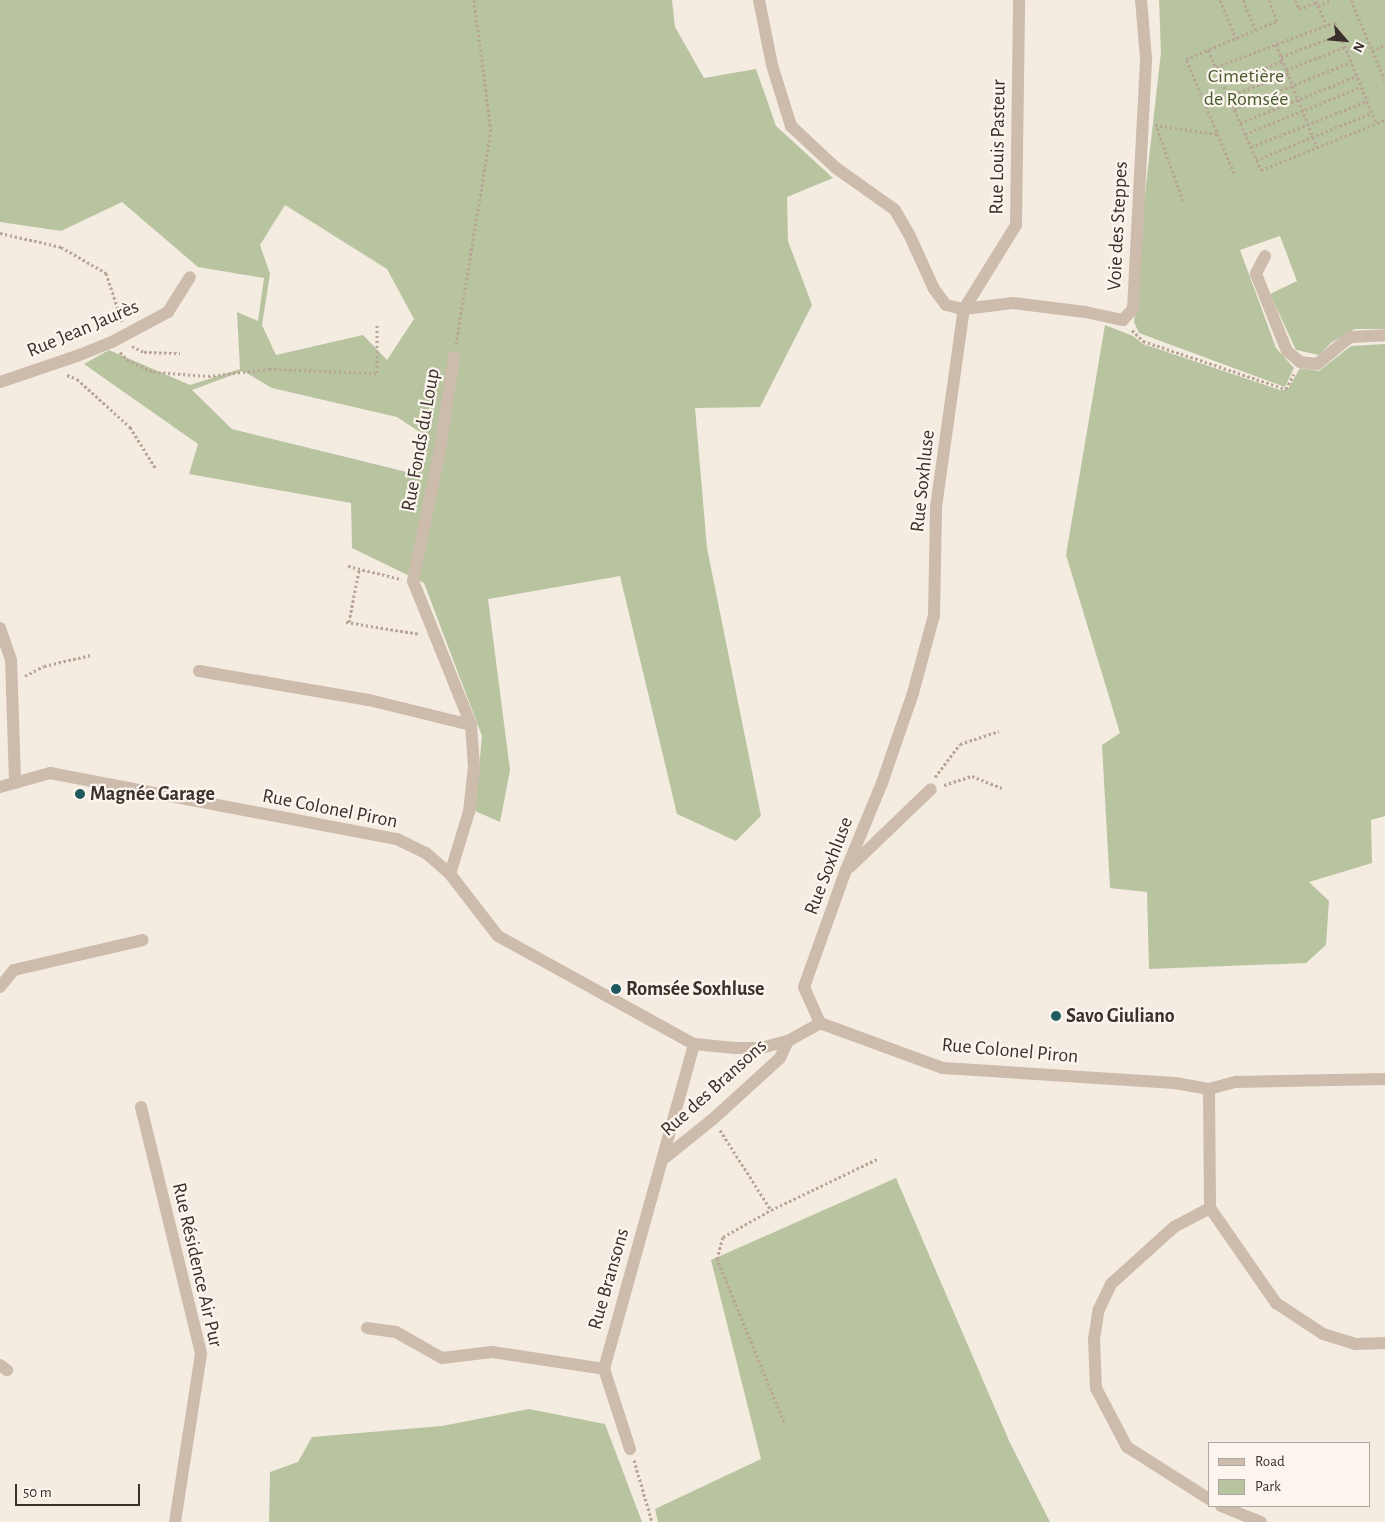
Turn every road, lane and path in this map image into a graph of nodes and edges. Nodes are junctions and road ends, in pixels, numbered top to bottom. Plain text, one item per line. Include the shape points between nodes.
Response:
1 (474, 0) edge
2 (759, 0) edge
3 (1019, 0) edge
4 (1141, 0) edge
5 (1220, 0) edge
6 (1244, 0) edge
7 (1268, 0) edge
8 (1295, 0) edge
9 (1331, 0) edge
10 (1351, 0) edge
11 (1316, 1) edge
12 (1318, 6) junction
13 (1326, 26) junction
14 (1256, 30) junction
15 (1340, 34) junction
16 (1236, 38) junction
17 (1276, 44) junction
18 (1385, 45) edge
19 (1345, 47) junction
20 (1208, 50) junction
21 (1372, 51) junction
22 (1282, 59) junction
23 (1351, 62) junction
24 (1216, 67) junction
25 (1287, 72) junction
26 (1357, 76) junction
27 (1385, 81) edge
28 (1223, 83) junction
29 (1292, 84) junction
30 (1361, 87) junction
31 (1228, 96) junction
32 (1298, 99) junction
33 (1367, 101) junction
34 (1234, 109) junction
35 (1302, 111) junction
36 (1372, 113) junction
37 (1385, 120) edge
38 (1142, 122) junction
39 (1240, 123) junction
40 (1376, 123) junction
41 (1308, 124) junction
42 (1156, 125) junction
43 (1218, 134) junction
44 (1245, 134) junction
45 (1313, 137) junction
46 (1251, 147) junction
47 (1317, 147) junction
48 (1256, 160) junction
49 (1234, 174) dead end
50 (1183, 201) dead end
51 (0, 233) edge
52 (1265, 256) dead end
53 (190, 277) dead end
54 (964, 309) junction
55 (1123, 320) junction
56 (377, 325) dead end
57 (1385, 335) edge
58 (115, 340) junction
59 (180, 353) dead end
60 (454, 357) joint
61 (46, 366) junction
62 (0, 382) edge
63 (1286, 389) dead end
64 (156, 469) dead end
65 (348, 566) dead end
66 (359, 570) junction
67 (414, 582) junction
68 (0, 628) edge
69 (436, 637) junction
70 (91, 655) dead end
71 (199, 671) dead end
72 (12, 683) junction
73 (471, 725) junction
74 (999, 731) dead end
75 (16, 783) junction
76 (0, 787) edge
77 (1002, 788) dead end
78 (931, 789) junction
79 (846, 870) junction
80 (450, 874) junction
81 (143, 940) dead end
82 (0, 986) edge
83 (820, 1023) junction
84 (788, 1042) junction
85 (694, 1044) junction
86 (1385, 1079) edge
87 (1209, 1089) junction
88 (141, 1107) dead end
89 (713, 1119) junction
90 (877, 1159) dead end
91 (662, 1160) junction
92 (1210, 1208) junction
93 (771, 1210) junction
94 (367, 1328) dead end
95 (1385, 1343) edge
96 (604, 1368) junction
97 (784, 1422) dead end
98 (630, 1449) joint
99 (1208, 1498) edge
100 (1223, 1507) edge
101 (174, 1522) edge
102 (652, 1522) edge
103 (1260, 1522) edge

1 - 60 path, Rue Fonds du Loup via 491,131
2 - 54 street via 772,65 791,126 836,168 895,210 934,289 946,305
3 - 54 street, Rue Louis Pasteur via 1016,225
4 - 38 street, Voie des Steppes via 1146,58
5 - 16 path
6 - 14 path
7 - 14 path via 1277,21
8 - 11 path via 1299,9
9 - 12 path
10 - 21 path
11 - 12 path
12 - 13 path
13 - 15 path via 1335,22
13 - 17 path
14 - 16 path
15 - 19 path
15 - 22 path
16 - 20 path
17 - 22 path
17 - 24 path
18 - 21 path
19 - 23 path
19 - 25 path
20 - 24 path
20 - 43 path via 1186,59
21 - 27 path
22 - 25 path
22 - 28 path
23 - 26 path
23 - 29 path
24 - 28 path
25 - 29 path
25 - 31 path
26 - 30 path
26 - 32 path
28 - 31 path
29 - 32 path
29 - 34 path
30 - 33 path
30 - 35 path
31 - 34 path
32 - 35 path
32 - 39 path
33 - 36 path
33 - 41 path
34 - 39 path
35 - 41 path
35 - 44 path
36 - 40 path
36 - 45 path
37 - 40 path
38 - 42 path
38 - 55 street, Voie des Steppes via 1134,308
39 - 44 path
40 - 47 path
41 - 45 path
41 - 46 path
42 - 43 path
42 - 50 path
43 - 49 path
44 - 46 path
45 - 47 path
45 - 48 path
46 - 48 path
47 - 48 path via 1261,170
51 - 58 path via 61,247 106,273 122,320
52 - 57 street via 1256,274 1287,351 1300,362 1318,364 1350,336
53 - 58 street, Rue Jean Jaurès via 168,312
54 - 55 street, Voie des Steppes via 1013,303
54 - 79 street, Rue Soxhluse via 936,507 934,615 913,693 882,783
55 - 63 path via 1143,341
56 - 58 path via 377,373 269,369 208,376 152,372 127,360
58 - 59 path via 144,352
58 - 61 street, Rue Jean Jaurès
60 - 67 street, Rue Fonds du Loup
61 - 62 street, Rue Jean Jaurès
61 - 64 path via 77,379 130,427
65 - 66 path
66 - 67 path
66 - 69 path via 347,622
67 - 69 street
68 - 72 street via 11,660
69 - 73 street
70 - 72 path via 44,666
71 - 73 street via 370,700
72 - 75 street
73 - 80 street via 474,767 469,812
74 - 78 path via 960,744 936,774
75 - 76 street, Rue Colonel Piron
75 - 80 street, Rue Colonel Piron via 50,774 397,840 426,853
77 - 78 path via 972,776
78 - 79 street
79 - 83 street, Rue Soxhluse via 804,987
80 - 85 street, Rue Colonel Piron via 498,936
81 - 82 street via 14,970
83 - 84 street, Rue Colonel Piron
83 - 87 street, Rue Colonel Piron via 943,1068 1175,1083
84 - 85 street, Rue Colonel Piron via 761,1048
84 - 89 street, Rue des Bransons via 780,1058
85 - 91 street, Rue Bransons
86 - 87 street, Rue Colonel Piron via 1236,1082
87 - 92 street
88 - 101 street, Rue Résidence Air Pur via 200,1354
89 - 91 street, Rue des Bransons
89 - 93 path
90 - 93 path
91 - 96 street, Rue Bransons
92 - 95 street via 1276,1303 1322,1334 1356,1344
92 - 99 street via 1174,1226 1111,1284 1099,1310 1094,1339 1096,1388 1127,1447
93 - 97 path via 723,1237 717,1259
94 - 96 street via 396,1332 442,1358 492,1352
96 - 98 street
98 - 102 path
100 - 103 street

